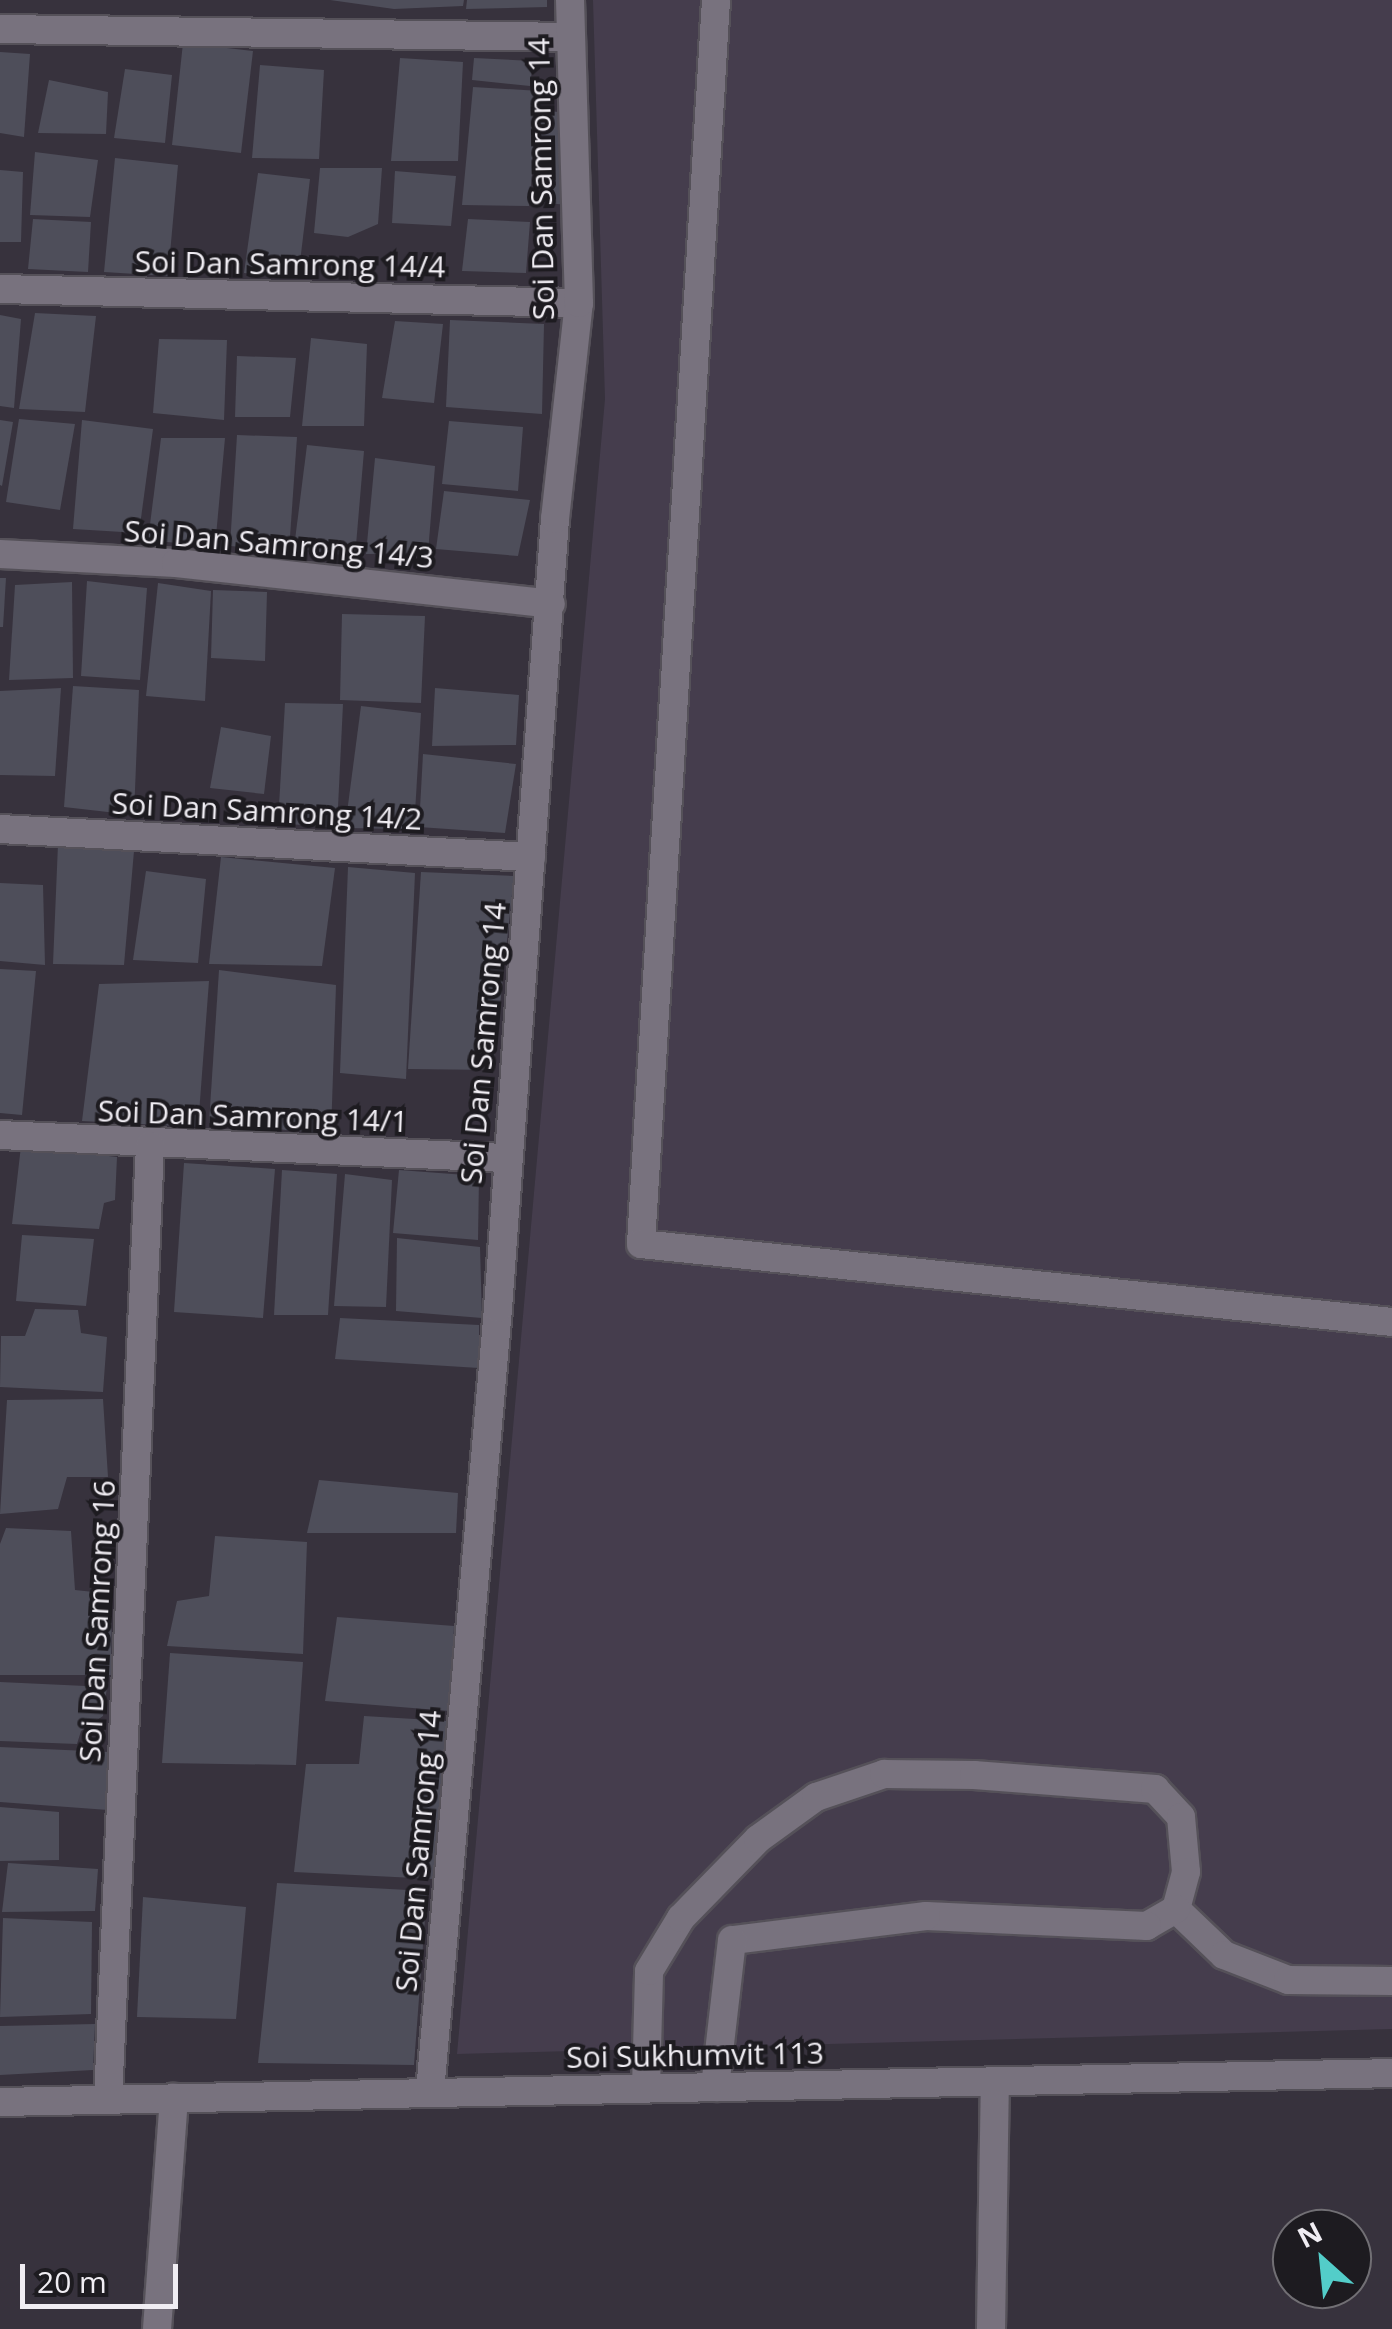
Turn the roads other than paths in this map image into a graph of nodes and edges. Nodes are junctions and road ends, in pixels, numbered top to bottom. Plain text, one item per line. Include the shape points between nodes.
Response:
1 (570, 0) edge
2 (716, 0) edge
3 (0, 29) edge
4 (571, 38) junction
5 (0, 289) edge
6 (579, 303) junction
7 (0, 554) edge
8 (551, 604) junction
9 (0, 829) edge
10 (531, 857) junction
11 (0, 1136) edge
12 (150, 1146) junction
13 (504, 1158) junction
14 (1392, 1322) edge
15 (1176, 1910) junction
16 (1392, 1981) edge
17 (1392, 2073) edge
18 (994, 2082) junction
19 (715, 2087) junction
20 (646, 2088) junction
21 (430, 2092) junction
22 (174, 2098) junction
23 (108, 2100) junction
24 (0, 2102) edge
25 (157, 2329) edge
26 (991, 2329) edge

1 - 4 street, Soi Dan Samrong 14
2 - 14 street via 641,1244
3 - 4 street
4 - 6 street, Soi Dan Samrong 14
5 - 6 street, Soi Dan Samrong 14/4
6 - 8 street, Soi Dan Samrong 14
7 - 8 street, Soi Dan Samrong 14/3 via 176,564
8 - 10 street, Soi Dan Samrong 14
9 - 10 street, Soi Dan Samrong 14/2
10 - 13 street, Soi Dan Samrong 14
11 - 12 street, Soi Dan Samrong 14/1
12 - 13 street, Soi Dan Samrong 14/1
12 - 23 street, Soi Dan Samrong 16
13 - 21 street, Soi Dan Samrong 14 via 497,1327
15 - 16 street via 1224,1954 1288,1980
15 - 19 street via 1147,1926 926,1916 732,1940
15 - 20 street via 1186,1872 1180,1817 1155,1789 884,1774 816,1796 758,1839 681,1918 649,1971
17 - 18 street, Soi Sukhumvit 113
18 - 19 street, Soi Sukhumvit 113
18 - 26 street
19 - 20 street, Soi Sukhumvit 113
20 - 21 street, Soi Sukhumvit 113
21 - 22 street, Soi Sukhumvit 113
22 - 23 street, Soi Sukhumvit 113
22 - 25 street
23 - 24 street, Soi Sukhumvit 113

